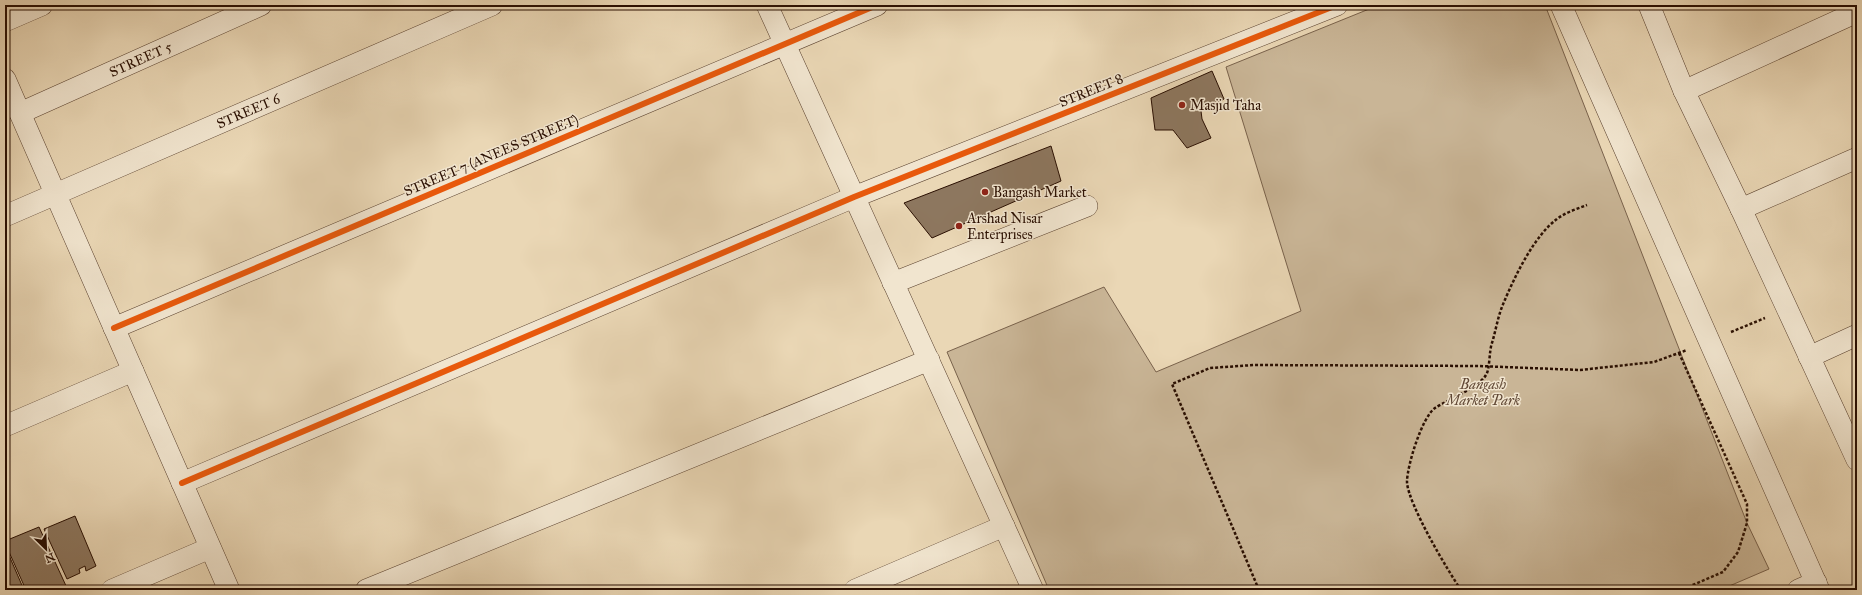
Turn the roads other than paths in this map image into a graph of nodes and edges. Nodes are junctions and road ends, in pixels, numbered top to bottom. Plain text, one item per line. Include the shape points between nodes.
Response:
1 (42, 5) edge
2 (261, 5) edge
3 (492, 5) edge
4 (767, 5) edge
5 (877, 5) edge
6 (1338, 5) edge
7 (1561, 5) edge
8 (1649, 5) edge
9 (1857, 12) edge
10 (5, 21) edge
11 (784, 44) junction
12 (5, 79) edge
13 (1684, 91) junction
14 (20, 113) junction
15 (1857, 158) edge
16 (56, 194) junction
17 (854, 197) junction
18 (1087, 206) dead end
19 (1741, 209) junction
20 (5, 216) edge
21 (893, 283) junction
22 (114, 328) junction
23 (1857, 335) edge
24 (1809, 357) junction
25 (928, 360) junction
26 (133, 371) junction
27 (5, 426) edge
28 (1857, 460) edge
29 (182, 483) junction
30 (1004, 526) junction
31 (210, 548) junction
32 (1811, 587) edge
33 (112, 590) edge
34 (229, 590) edge
35 (366, 590) edge
36 (855, 590) edge
37 (1033, 590) edge

1 - 10 street
2 - 14 street, STREET 5
3 - 16 street, STREET 6
4 - 11 street
5 - 11 street, STREET 7 (ANEES STREET)
6 - 17 street, STREET 8
7 - 32 street
8 - 13 street
9 - 13 street
11 - 17 street
11 - 22 street, STREET 7 (ANEES STREET)
12 - 14 street
13 - 19 street
14 - 16 street
15 - 19 street
16 - 20 street, STREET 6
16 - 22 street
17 - 21 street
17 - 29 street, STREET 8
18 - 21 street
19 - 24 street
21 - 25 street
22 - 26 street
23 - 24 street
24 - 28 street
25 - 30 street
25 - 35 street
26 - 27 street
26 - 29 street
29 - 31 street
30 - 36 street
30 - 37 street
31 - 33 street
31 - 34 street

